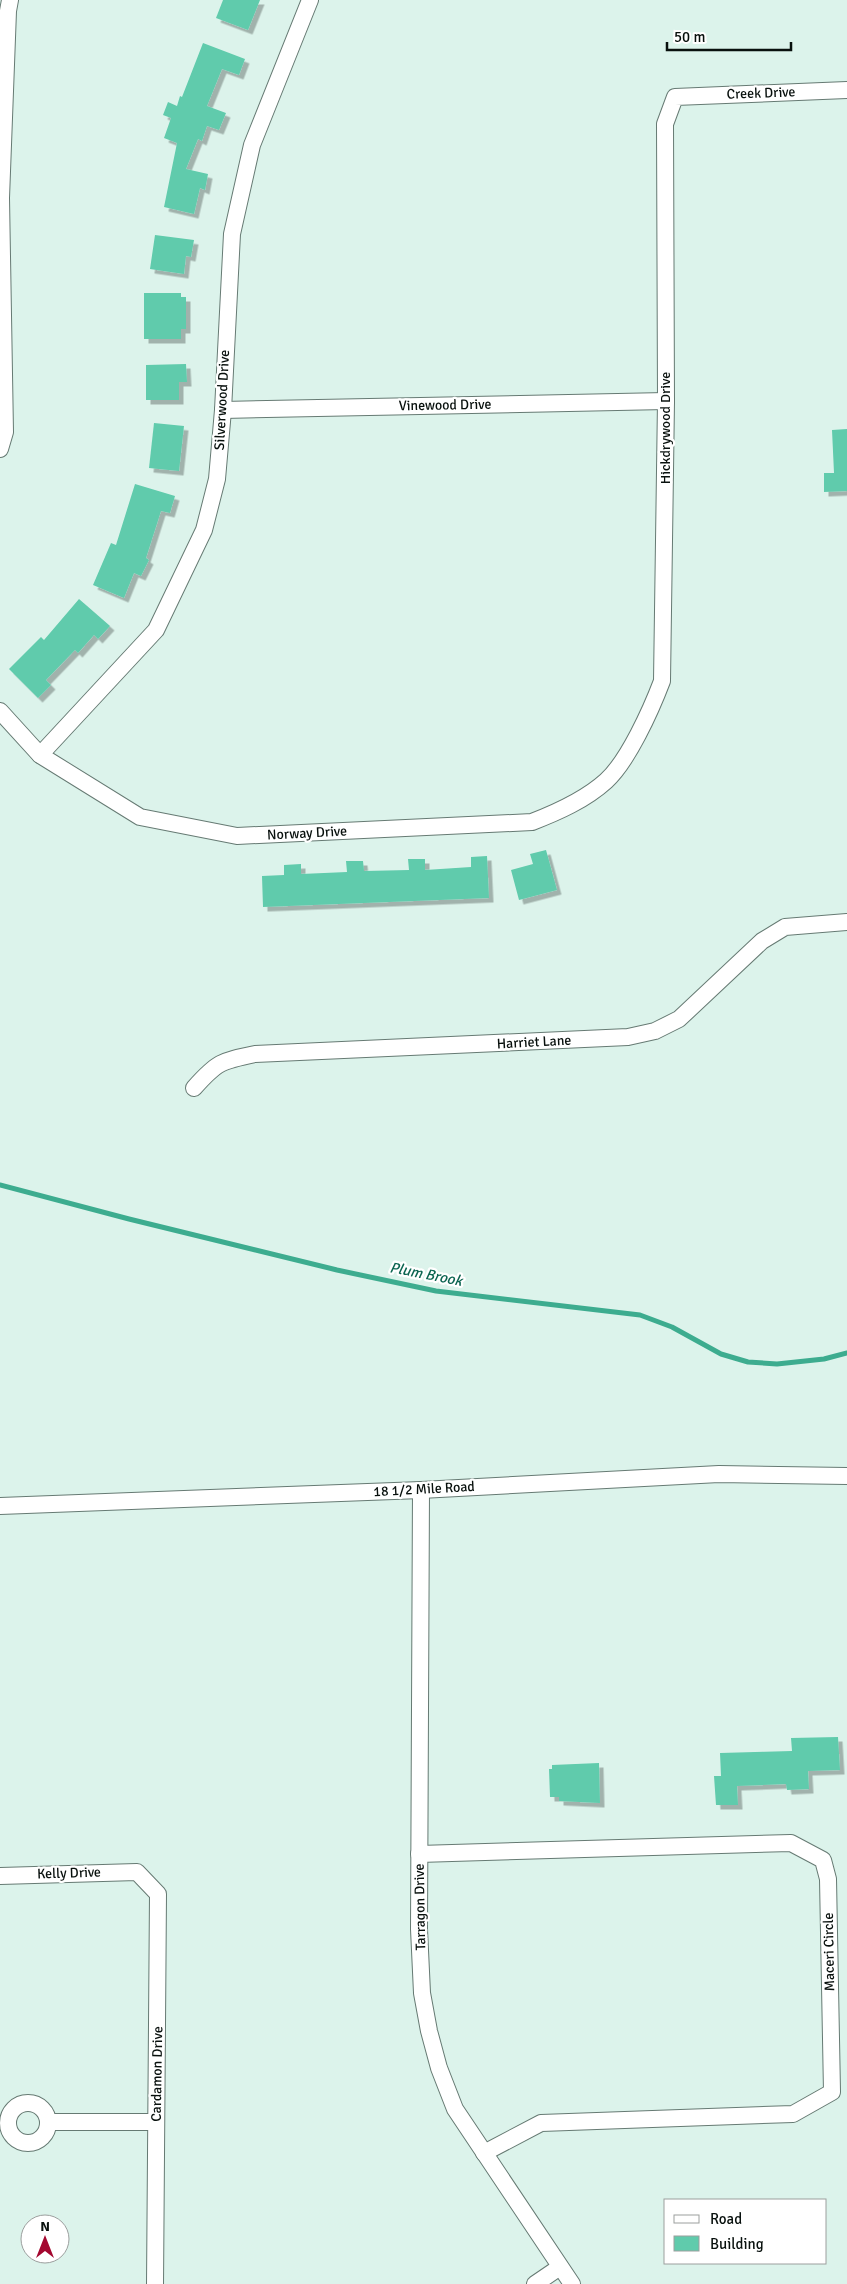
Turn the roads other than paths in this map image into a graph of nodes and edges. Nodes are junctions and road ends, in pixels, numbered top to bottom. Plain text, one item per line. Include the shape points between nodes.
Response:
1 (10, 0) edge
2 (310, 0) edge
3 (847, 90) edge
4 (675, 97) joint
5 (666, 401) junction
6 (223, 410) junction
7 (0, 449) edge
8 (0, 711) edge
9 (627, 752) joint
10 (40, 755) junction
11 (847, 922) edge
12 (194, 1088) dead end
13 (847, 1476) edge
14 (420, 1490) junction
15 (0, 1506) edge
16 (419, 1854) junction
17 (137, 1872) joint
18 (0, 1876) edge
19 (48, 2122) dead end
20 (156, 2122) junction
21 (484, 2153) junction
22 (560, 2267) junction
23 (155, 2284) edge
24 (534, 2284) edge
25 (572, 2284) edge

1 - 7 street via 1,198 5,432
2 - 6 street, Silverwood Drive via 252,145 232,234
3 - 4 street, Creek Drive
4 - 5 street, Hickdrywood Drive via 665,124
5 - 6 street, Vinewood Drive
5 - 9 street, Hickdrywood Drive via 662,681 649,715
6 - 10 street, Silverwood Drive via 217,479 204,530 156,630
8 - 10 street, Norway Drive
9 - 10 street, Norway Drive via 606,781 561,811 532,822 237,836 140,817
11 - 12 street, Harriet Lane via 785,927 762,941 679,1019 655,1031 628,1038 255,1054 232,1058 214,1066
13 - 14 street, 18 1/2 Mile Road via 718,1474
14 - 15 street, 18 1/2 Mile Road
14 - 16 street, Tarragon Drive
16 - 21 street, Tarragon Drive via 422,1993 429,2031 455,2109
16 - 21 street, Maceri Circle via 791,1843 823,1860 828,1879 832,2092 793,2114 541,2123
17 - 18 street, Kelly Drive
17 - 20 street, Cardamon Drive via 158,1894
19 - 20 street
20 - 23 street, Cardamon Drive
21 - 22 street, Tarragon Drive
22 - 24 street
22 - 25 street, Tarragon Drive

